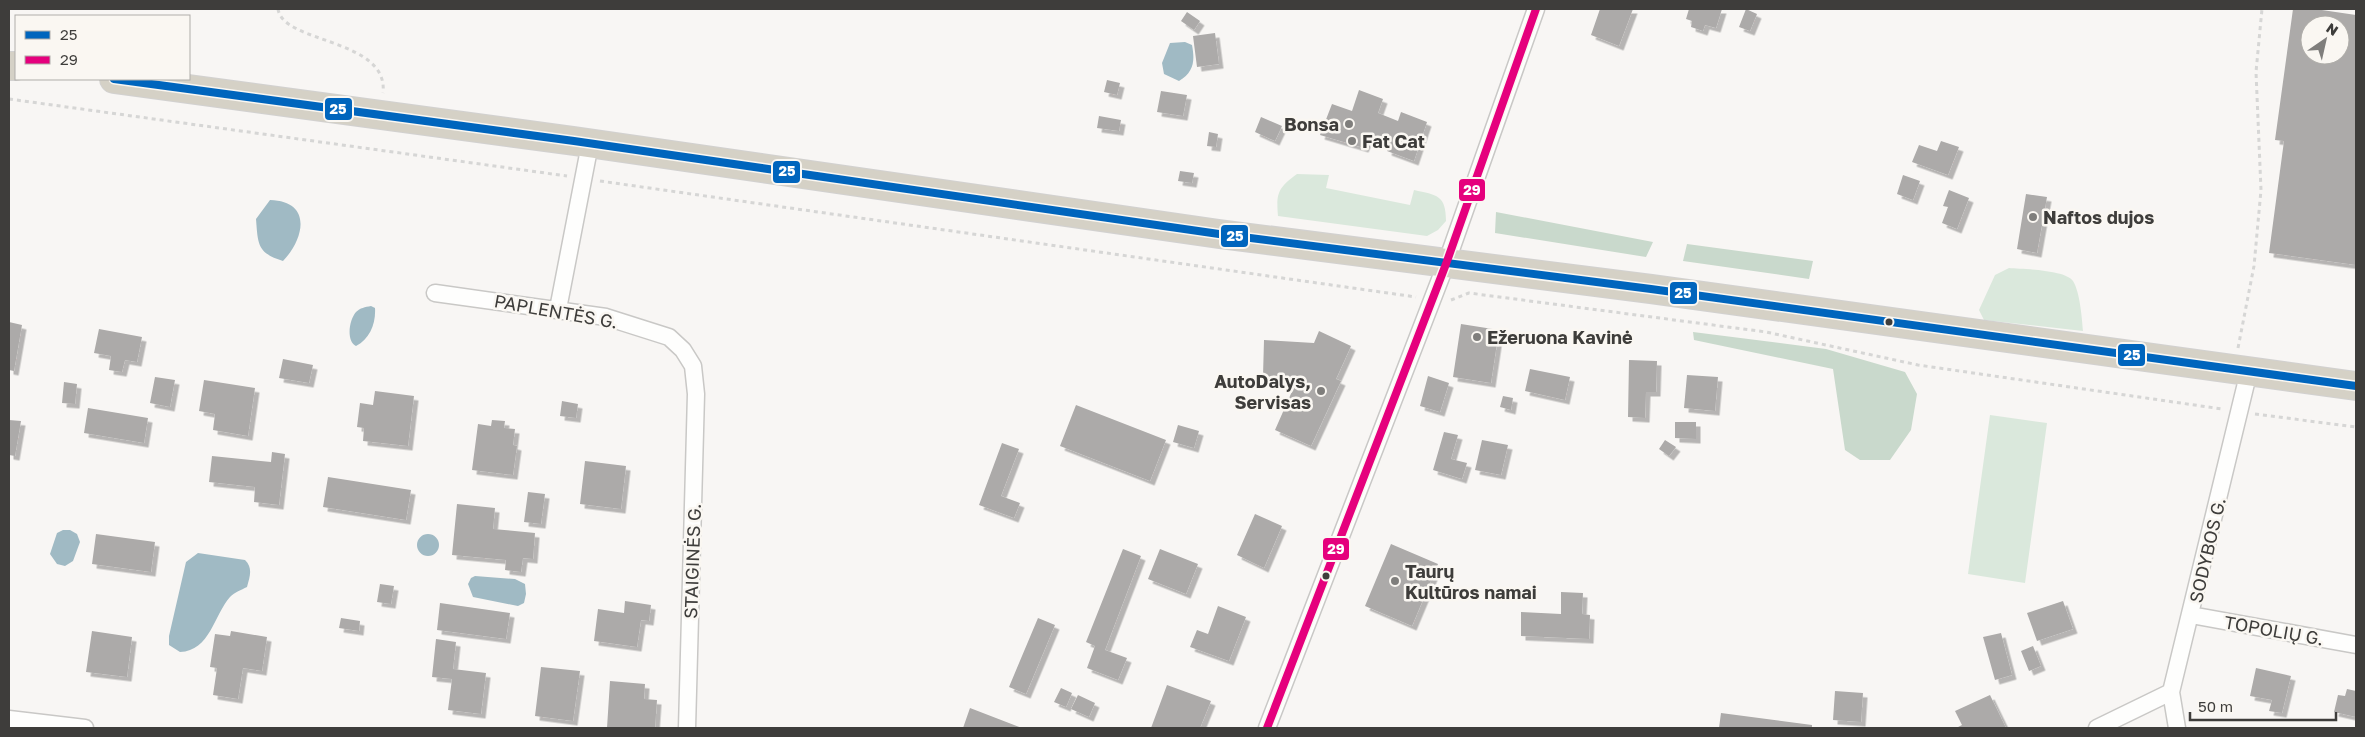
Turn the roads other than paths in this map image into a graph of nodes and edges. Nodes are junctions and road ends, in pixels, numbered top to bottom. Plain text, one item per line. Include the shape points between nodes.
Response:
1 (1536, 9) edge
2 (122, 80) edge
3 (590, 144) junction
4 (1446, 264) junction
5 (435, 293) dead end
6 (558, 310) junction
7 (2242, 370) junction
8 (2356, 386) edge
9 (696, 394) joint
10 (2191, 615) junction
11 (2356, 645) edge
12 (2170, 692) junction
13 (9, 718) edge
14 (85, 728) edge
15 (687, 728) edge
16 (1267, 728) edge
17 (2097, 728) edge
18 (2177, 728) edge

1 - 4 street
2 - 3 highway
3 - 4 highway
3 - 6 street
4 - 7 highway
4 - 16 street
5 - 6 street, PAPLENTĖS G.
6 - 9 street, PAPLENTĖS G. via 606,317 669,337 693,366
7 - 8 highway
7 - 10 street, SODYBOS G. via 2240,412
9 - 15 street, STAIGINĖS G.
10 - 11 street, TOPOLIŲ G.
10 - 12 street, SODYBOS G.
12 - 17 street
12 - 18 street, SODYBOS G.
13 - 14 street

